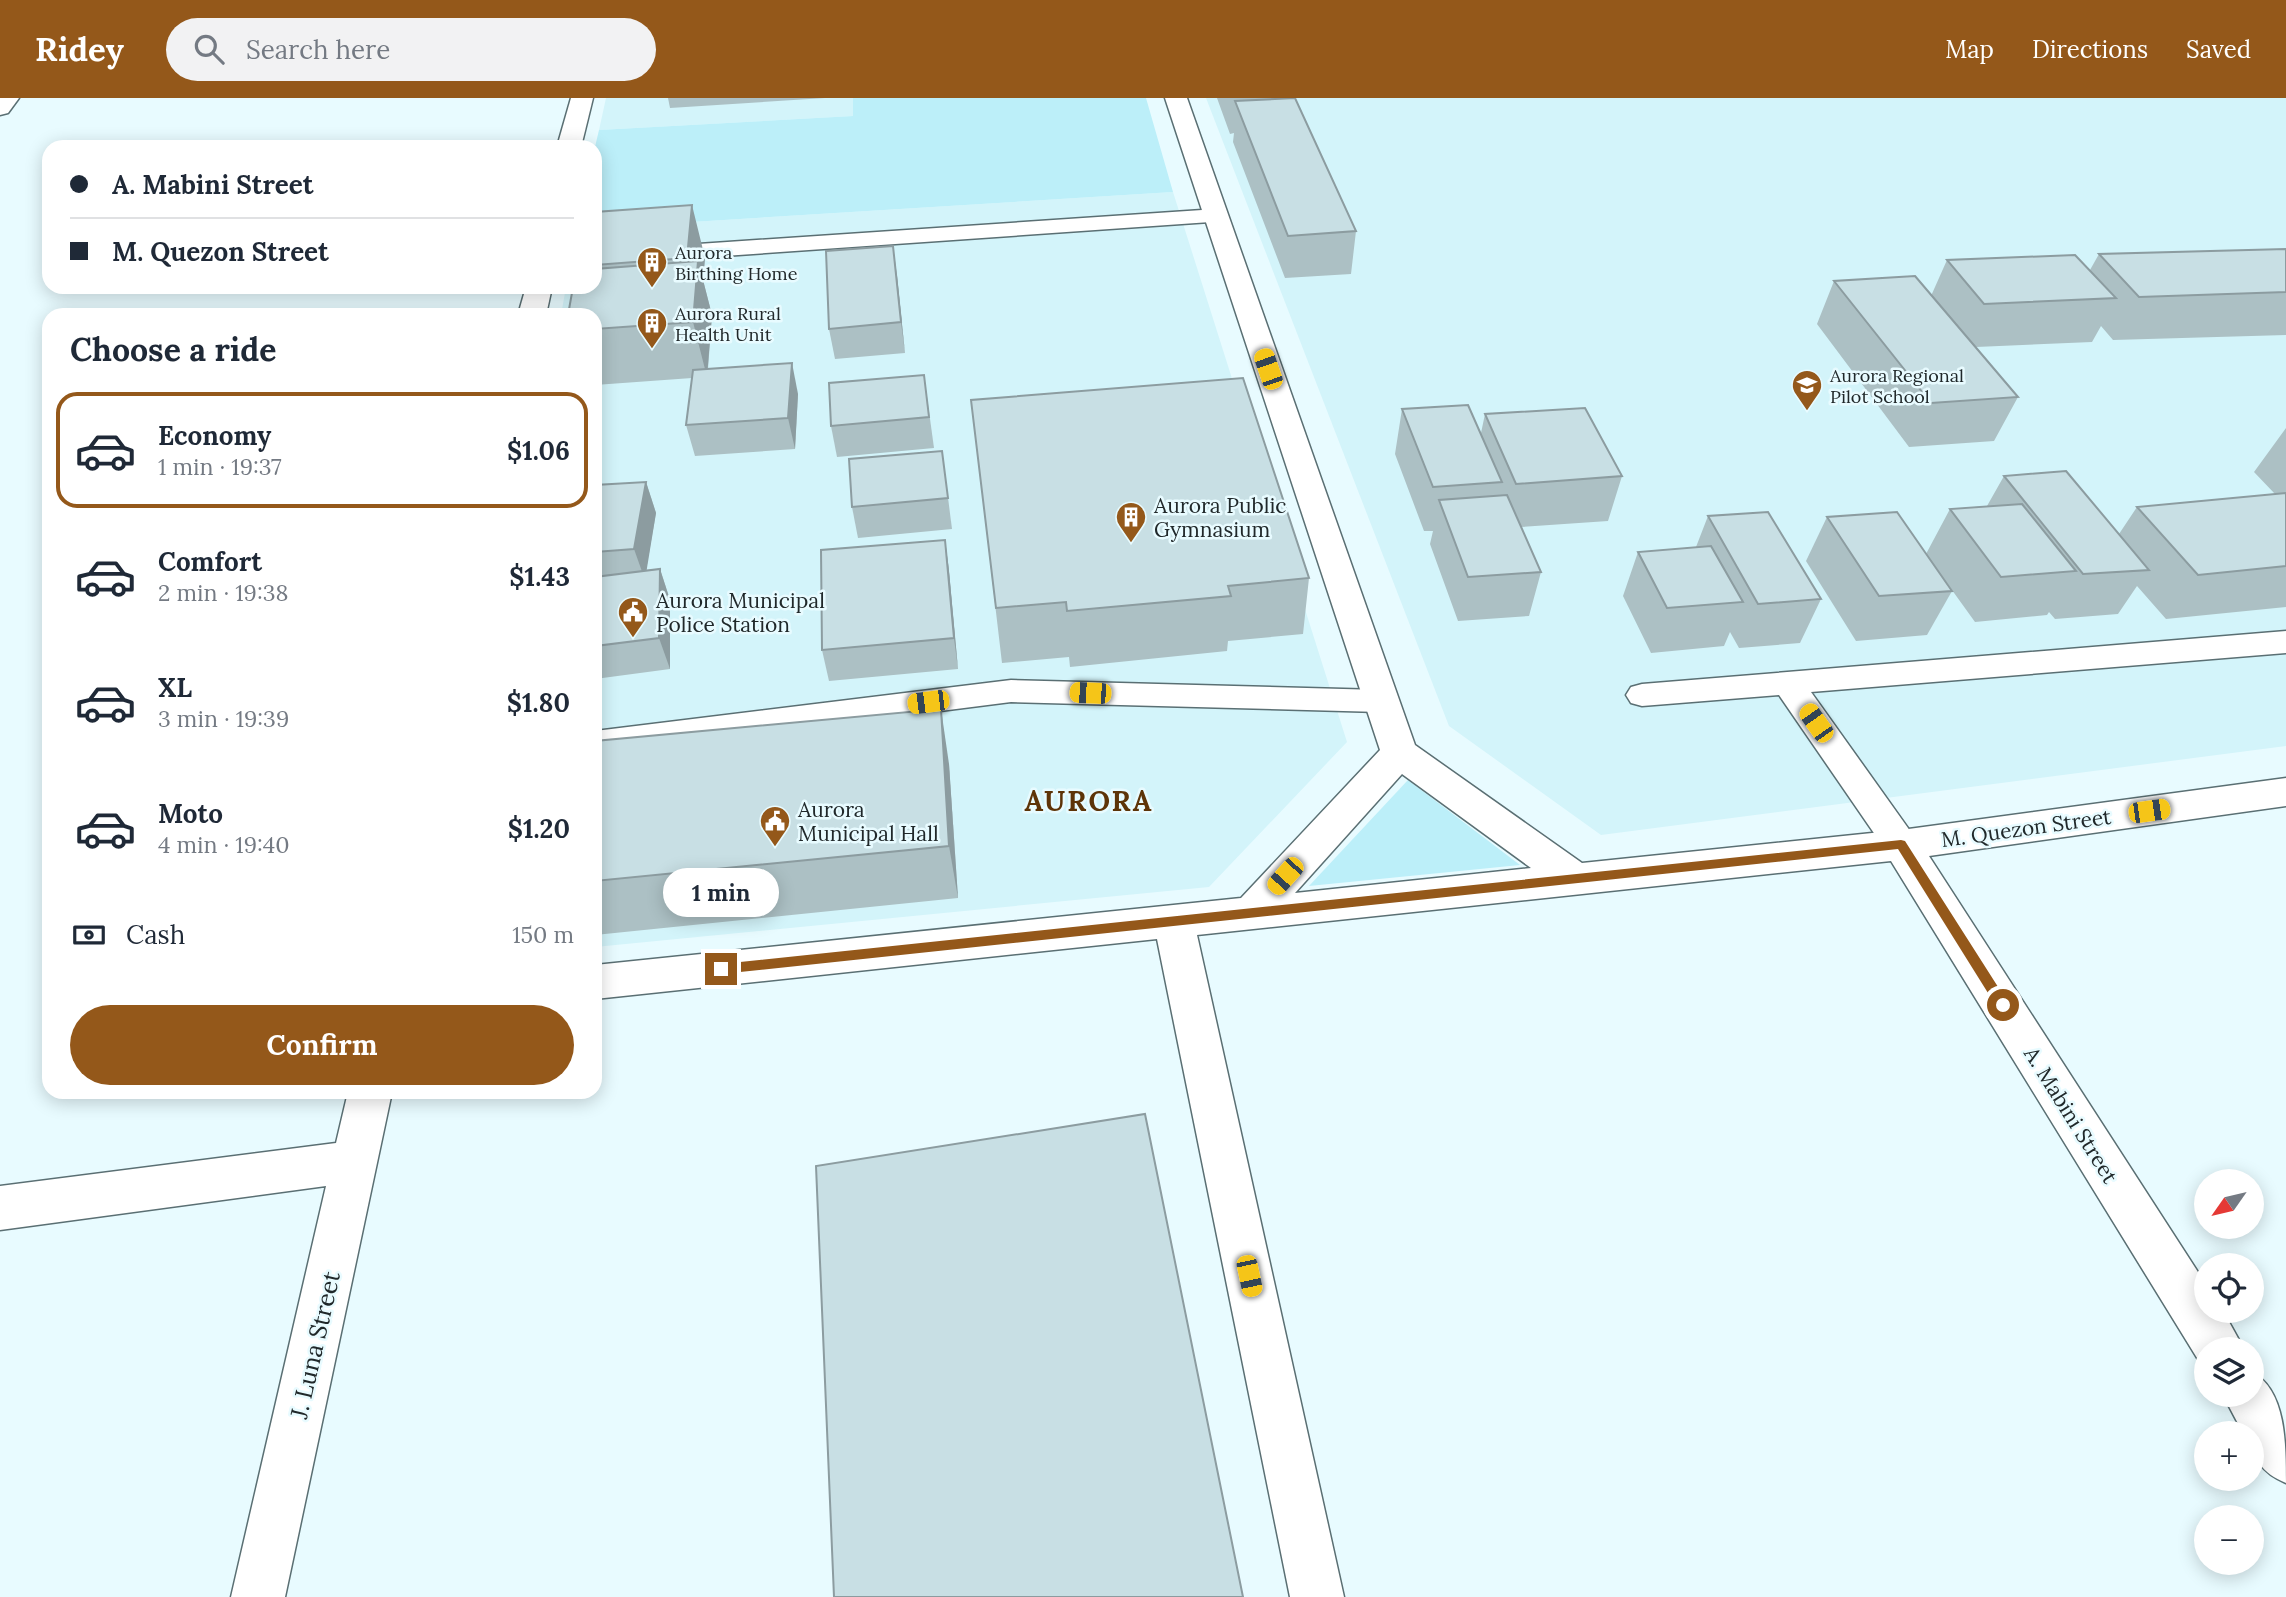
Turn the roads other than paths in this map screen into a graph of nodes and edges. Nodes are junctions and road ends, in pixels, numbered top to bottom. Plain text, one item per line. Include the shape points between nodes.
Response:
1 (8, 98) edge
2 (582, 98) edge
3 (1176, 98) edge
4 (0, 108) edge
5 (571, 140) edge
6 (1217, 216) junction
7 (602, 258) edge
8 (2286, 642) edge
9 (1787, 682) junction
10 (1642, 695) dead end
11 (1380, 701) junction
12 (602, 742) edge
13 (1399, 753) junction
14 (2286, 792) edge
15 (1901, 845) junction
16 (1575, 879) junction
17 (1251, 914) junction
18 (1174, 922) junction
19 (602, 981) edge
20 (369, 1099) edge
21 (356, 1161) junction
22 (0, 1208) edge
23 (2211, 1337) edge
24 (2255, 1407) edge
25 (2286, 1457) edge
26 (258, 1597) edge
27 (1317, 1597) edge

1 - 4 street
2 - 5 street
3 - 6 street
6 - 7 lane
6 - 11 street
8 - 9 lane
9 - 10 lane
9 - 15 lane
11 - 12 lane via 1012,691
11 - 13 street
13 - 16 street
13 - 17 street
14 - 15 street, M. Quezon Street
15 - 16 street, M. Quezon Street
15 - 23 street, A. Mabini Street
16 - 17 street, M. Quezon Street
17 - 18 street, M. Quezon Street
18 - 19 street, M. Quezon Street
18 - 27 street
20 - 21 street, J. Luna Street
21 - 22 street
21 - 26 street, J. Luna Street
24 - 25 street

